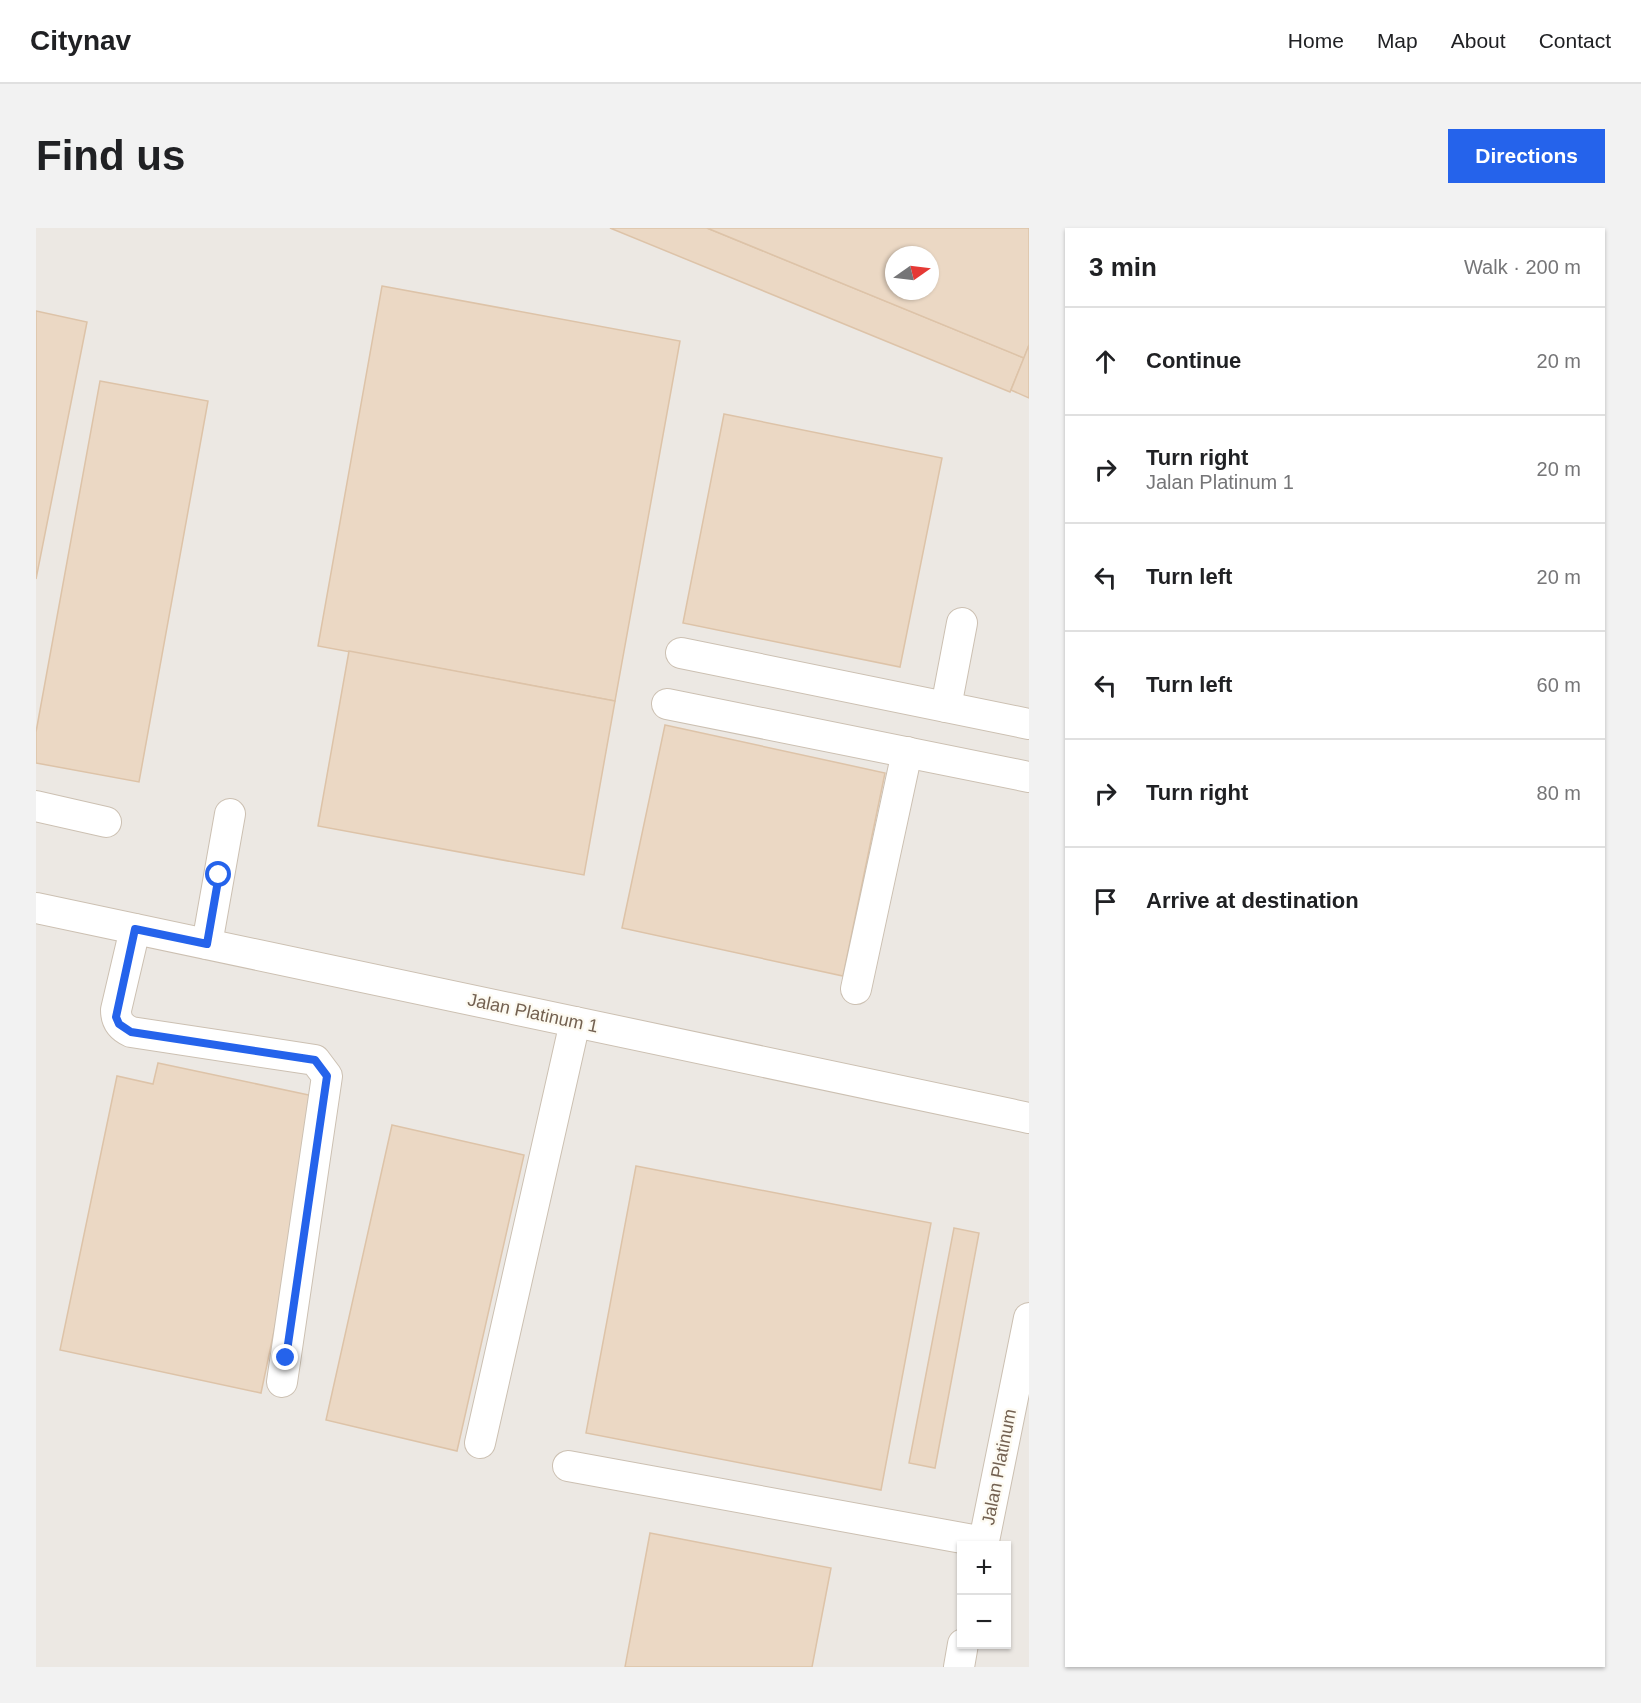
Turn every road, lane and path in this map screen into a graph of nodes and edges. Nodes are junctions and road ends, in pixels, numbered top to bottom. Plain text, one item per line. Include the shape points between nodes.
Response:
1 (962, 623) dead end
2 (681, 652) dead end
3 (667, 704) dead end
4 (946, 707) junction
5 (1029, 724) edge
6 (907, 752) junction
7 (1029, 777) edge
8 (36, 806) edge
9 (230, 814) dead end
10 (106, 822) dead end
11 (36, 908) edge
12 (135, 929) junction
13 (207, 944) junction
14 (856, 989) dead end
15 (574, 1022) junction
16 (1029, 1118) edge
17 (1029, 1318) edge
18 (282, 1382) dead end
19 (480, 1443) dead end
20 (568, 1466) dead end
21 (968, 1541) edge
22 (985, 1541) edge
23 (962, 1649) edge
24 (959, 1667) edge

1 - 4 street
2 - 4 street
3 - 6 street
4 - 5 street
6 - 7 street
6 - 14 street
8 - 10 street
9 - 13 street
11 - 12 street, Jalan Platinum 1
12 - 13 street, Jalan Platinum 1
12 - 18 street via 116,1010 124,1029 315,1060 327,1076
13 - 15 street, Jalan Platinum 1
15 - 16 street, Jalan Platinum 1
15 - 19 street
17 - 22 street, Jalan Platinum
20 - 21 street
23 - 24 street

